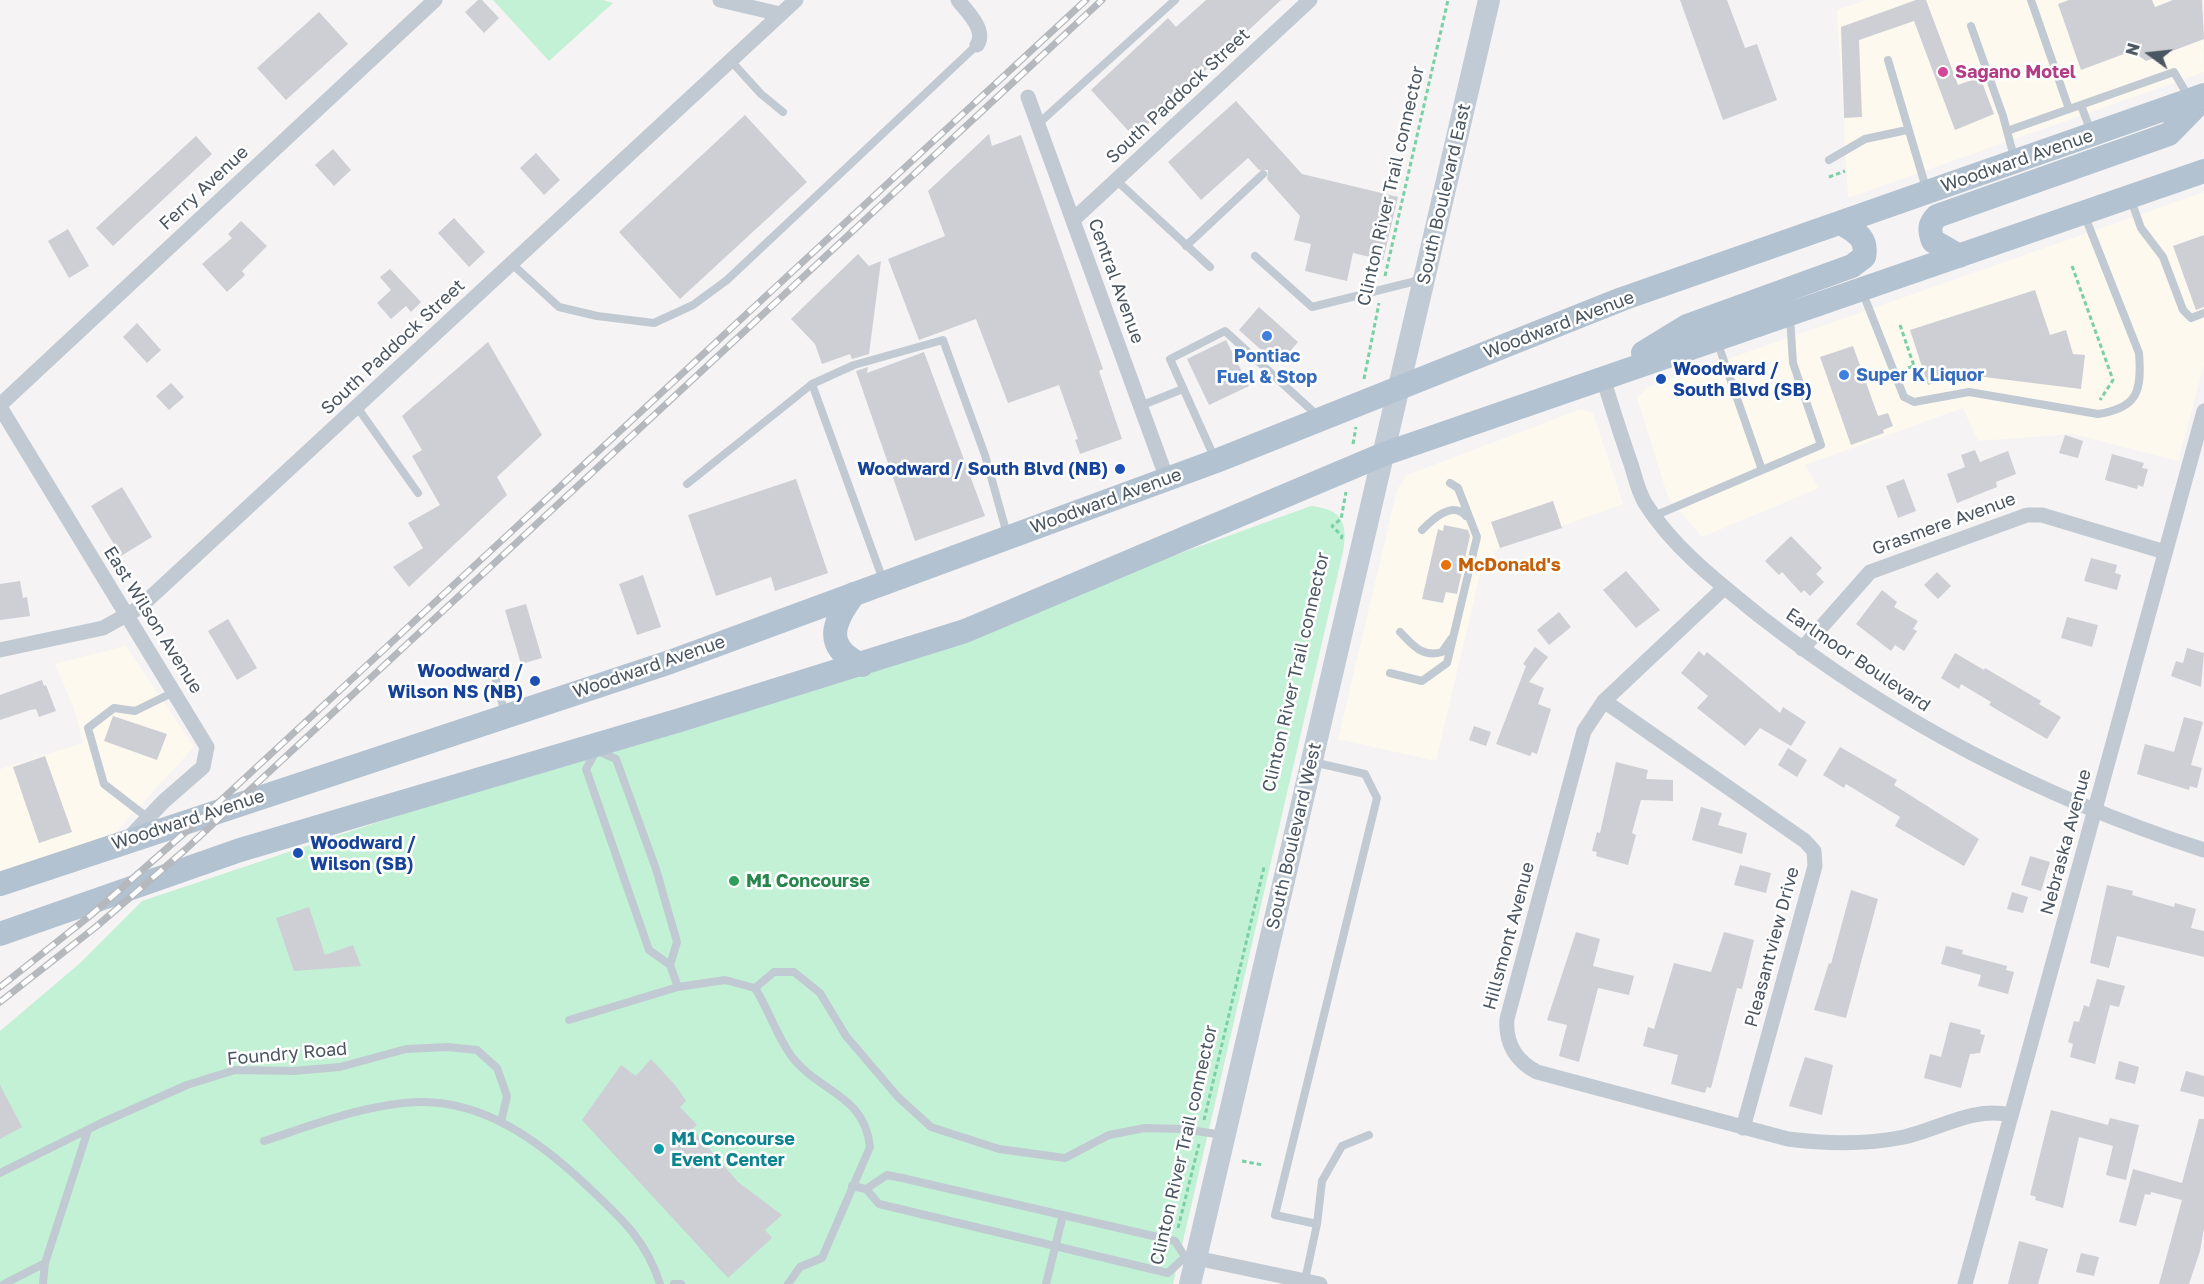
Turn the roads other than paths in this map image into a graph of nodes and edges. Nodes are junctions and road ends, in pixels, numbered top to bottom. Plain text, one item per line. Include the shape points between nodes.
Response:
1 (435, 0) edge
2 (720, 0) edge
3 (796, 0) edge
4 (958, 0) edge
5 (1175, 0) edge
6 (1310, 0) edge
7 (1488, 0) edge
8 (2031, 0) edge
9 (780, 14) junction
10 (1971, 26) dead end
11 (977, 45) joint
12 (1888, 60) dead end
13 (731, 61) junction
14 (1028, 97) dead end
15 (2200, 97) edge
16 (2081, 105) junction
17 (2069, 109) junction
18 (783, 112) dead end
19 (1038, 124) junction
20 (1907, 130) junction
21 (2007, 131) junction
22 (2092, 135) junction
23 (1829, 160) dead end
24 (2015, 162) junction
25 (2204, 171) edge
26 (1263, 174) dead end
27 (1116, 180) junction
28 (1927, 192) junction
29 (2130, 197) junction
30 (2083, 213) junction
31 (1072, 220) junction
32 (1841, 222) junction
33 (1186, 246) junction
34 (1256, 256) dead end
35 (1959, 256) junction
36 (512, 264) junction
37 (1210, 267) dead end
38 (1424, 279) junction
39 (1861, 288) junction
40 (1790, 313) junction
41 (2204, 313) edge
42 (1716, 338) junction
43 (1603, 378) junction
44 (812, 384) junction
45 (1399, 388) junction
46 (1183, 389) junction
47 (0, 406) edge
48 (1140, 406) junction
49 (357, 407) junction
50 (2204, 411) edge
51 (1321, 419) junction
52 (1384, 454) junction
53 (1215, 461) junction
54 (1762, 470) junction
55 (1167, 479) junction
56 (1450, 483) dead end
57 (687, 484) dead end
58 (418, 493) dead end
59 (1654, 516) junction
60 (1472, 521) junction
61 (1422, 530) dead end
62 (1008, 537) junction
63 (2165, 552) junction
64 (883, 582) junction
65 (1724, 588) junction
66 (854, 594) junction
67 (128, 616) junction
68 (1400, 632) dead end
69 (1455, 633) junction
70 (1802, 649) junction
71 (0, 650) edge
72 (862, 665) junction
73 (1390, 674) dead end
74 (496, 680) dead end
75 (175, 692) junction
76 (1604, 701) junction
77 (506, 716) junction
78 (596, 747) junction
79 (1312, 762) junction
80 (2094, 811) junction
81 (148, 818) junction
82 (128, 840) junction
83 (2204, 850) edge
84 (0, 884) edge
85 (0, 934) edge
86 (670, 965) junction
87 (678, 987) junction
88 (755, 988) junction
89 (569, 1020) dead end
90 (2011, 1115) junction
91 (501, 1122) junction
92 (1743, 1128) junction
93 (88, 1130) junction
94 (1225, 1135) junction
95 (1369, 1135) dead end
96 (264, 1141) dead end
97 (0, 1173) edge
98 (852, 1186) junction
99 (866, 1189) junction
100 (1063, 1215) junction
101 (1317, 1224) junction
102 (1055, 1246) junction
103 (1190, 1258) junction
104 (45, 1263) junction
105 (1305, 1280) junction
106 (4, 1284) edge
107 (43, 1284) edge
108 (660, 1284) edge
109 (674, 1284) edge
110 (681, 1284) edge
111 (788, 1284) edge
112 (1046, 1284) edge
113 (1190, 1284) edge
114 (1320, 1284) edge
115 (1965, 1284) edge

1 - 47 street, Ferry Avenue
2 - 9 street
3 - 9 street, South Paddock Street
4 - 11 street via 980,31
5 - 19 lane
6 - 27 street, South Paddock Street
7 - 38 street, South Boulevard East
8 - 17 lane
9 - 13 street, South Paddock Street
10 - 21 lane
11 - 36 lane via 727,280 693,305 654,323 597,316 560,307
12 - 20 lane
13 - 18 lane
13 - 36 street, South Paddock Street
14 - 19 street, Central Avenue
15 - 16 lane via 2174,72
15 - 22 main road, Woodward Avenue
15 - 35 main road via 2169,134 1937,216 1931,221 1933,241
16 - 17 lane
16 - 22 lane
17 - 21 lane
19 - 31 street, Central Avenue
20 - 23 lane via 1865,139
20 - 28 lane
21 - 24 lane
22 - 24 main road, Woodward Avenue
24 - 28 main road, Woodward Avenue
25 - 29 main road
26 - 33 lane
27 - 31 street, South Paddock Street
27 - 33 lane
28 - 32 main road, Woodward Avenue
29 - 30 main road
29 - 41 lane via 2141,228 2163,257 2183,310 2191,318
30 - 35 main road
30 - 39 lane via 2139,353 2141,378 2133,400 2118,411 2098,414 1969,393 1914,402 1904,397
31 - 48 street, Central Avenue
32 - 43 main road via 1861,236 1866,248 1864,257 1852,266 1687,326
32 - 45 main road, Woodward Avenue via 1622,299
33 - 37 lane
34 - 38 lane via 1312,307
35 - 39 main road
36 - 49 street, South Paddock Street
38 - 45 street, South Boulevard East
39 - 40 main road
40 - 42 main road
40 - 54 lane via 1793,363 1821,445
42 - 43 main road
42 - 54 lane
43 - 52 main road
43 - 59 street, Earlmoor Boulevard via 1640,492
44 - 57 lane
44 - 62 lane via 854,365 944,340 985,455
44 - 64 lane
45 - 51 main road, Woodward Avenue
45 - 52 street, South Boulevard West
46 - 48 lane
46 - 51 lane via 1170,359 1225,331
46 - 53 lane
47 - 67 street, East Wilson Avenue
48 - 55 street, Central Avenue
49 - 58 lane
49 - 67 street, South Paddock Street
50 - 63 street, Nebraska Avenue
51 - 53 main road, Woodward Avenue
52 - 72 main road via 965,631
52 - 79 street, South Boulevard West
53 - 55 main road, Woodward Avenue
54 - 59 lane
55 - 62 main road, Woodward Avenue
56 - 60 lane via 1458,488
59 - 65 street, Earlmoor Boulevard
60 - 61 lane via 1462,513 1447,511
60 - 69 lane via 1477,537
62 - 64 main road, Woodward Avenue
63 - 70 street, Grasmere Avenue via 2042,515 2027,515 1870,572
63 - 80 street, Nebraska Avenue
64 - 66 main road, Woodward Avenue
65 - 70 street, Earlmoor Boulevard
65 - 76 street, Hillsmont Avenue
66 - 72 main road via 838,615 835,640 845,657
66 - 77 main road, Woodward Avenue via 670,662
67 - 71 street, South Paddock Street via 93,631
67 - 75 street, East Wilson Avenue
68 - 69 lane via 1418,650 1432,655 1442,652
69 - 73 lane via 1447,663 1427,680
70 - 80 street, Earlmoor Boulevard via 1933,734 2030,784
72 - 78 main road
74 - 77 lane
75 - 81 street, East Wilson Avenue via 205,740 206,760
75 - 81 lane via 135,711 114,708 88,728 104,784
76 - 92 street, Pleasantview Drive via 1814,851 1815,866
76 - 92 street, Hillsmont Avenue via 1589,721 1580,743 1507,1019 1509,1042 1522,1062 1537,1072
77 - 82 main road, Woodward Avenue
78 - 85 main road via 240,850
78 - 86 lane via 616,759 656,869 677,942
78 - 86 lane via 586,769 649,951
79 - 94 street, South Boulevard West
79 - 101 lane via 1365,774 1377,798 1275,1215
80 - 83 street, Earlmoor Boulevard
80 - 90 street, Nebraska Avenue
81 - 82 street, East Wilson Avenue
82 - 84 main road, Woodward Avenue
86 - 87 lane
87 - 88 lane via 725,980
87 - 89 lane
88 - 94 lane via 774,972 794,972 820,993 846,1036 898,1097 931,1127 999,1149 1065,1158 1118,1133 1144,1128
88 - 98 lane via 793,1058 854,1108 868,1129 870,1147
90 - 92 street, Hillsmont Avenue via 1984,1113 1905,1137 1846,1144 1788,1139
90 - 115 street, Nebraska Avenue
91 - 93 lane, Foundry Road via 507,1096 497,1068 477,1050 448,1047 406,1049 340,1067 235,1071 187,1085
91 - 96 lane via 459,1107 417,1102 332,1119
91 - 108 lane via 546,1149 621,1218 645,1246
93 - 97 lane, Foundry Road
93 - 104 lane
94 - 103 street, South Boulevard West
95 - 101 lane via 1342,1146 1322,1181
98 - 99 lane
98 - 111 lane via 822,1258 800,1267
99 - 100 lane via 887,1175
99 - 102 lane via 879,1204
100 - 102 lane
100 - 103 lane via 1175,1241
101 - 105 lane
102 - 103 lane via 1168,1273
102 - 112 lane
103 - 105 street
103 - 113 street, South Boulevard West
104 - 106 lane
104 - 107 lane
105 - 114 street
109 - 110 lane

